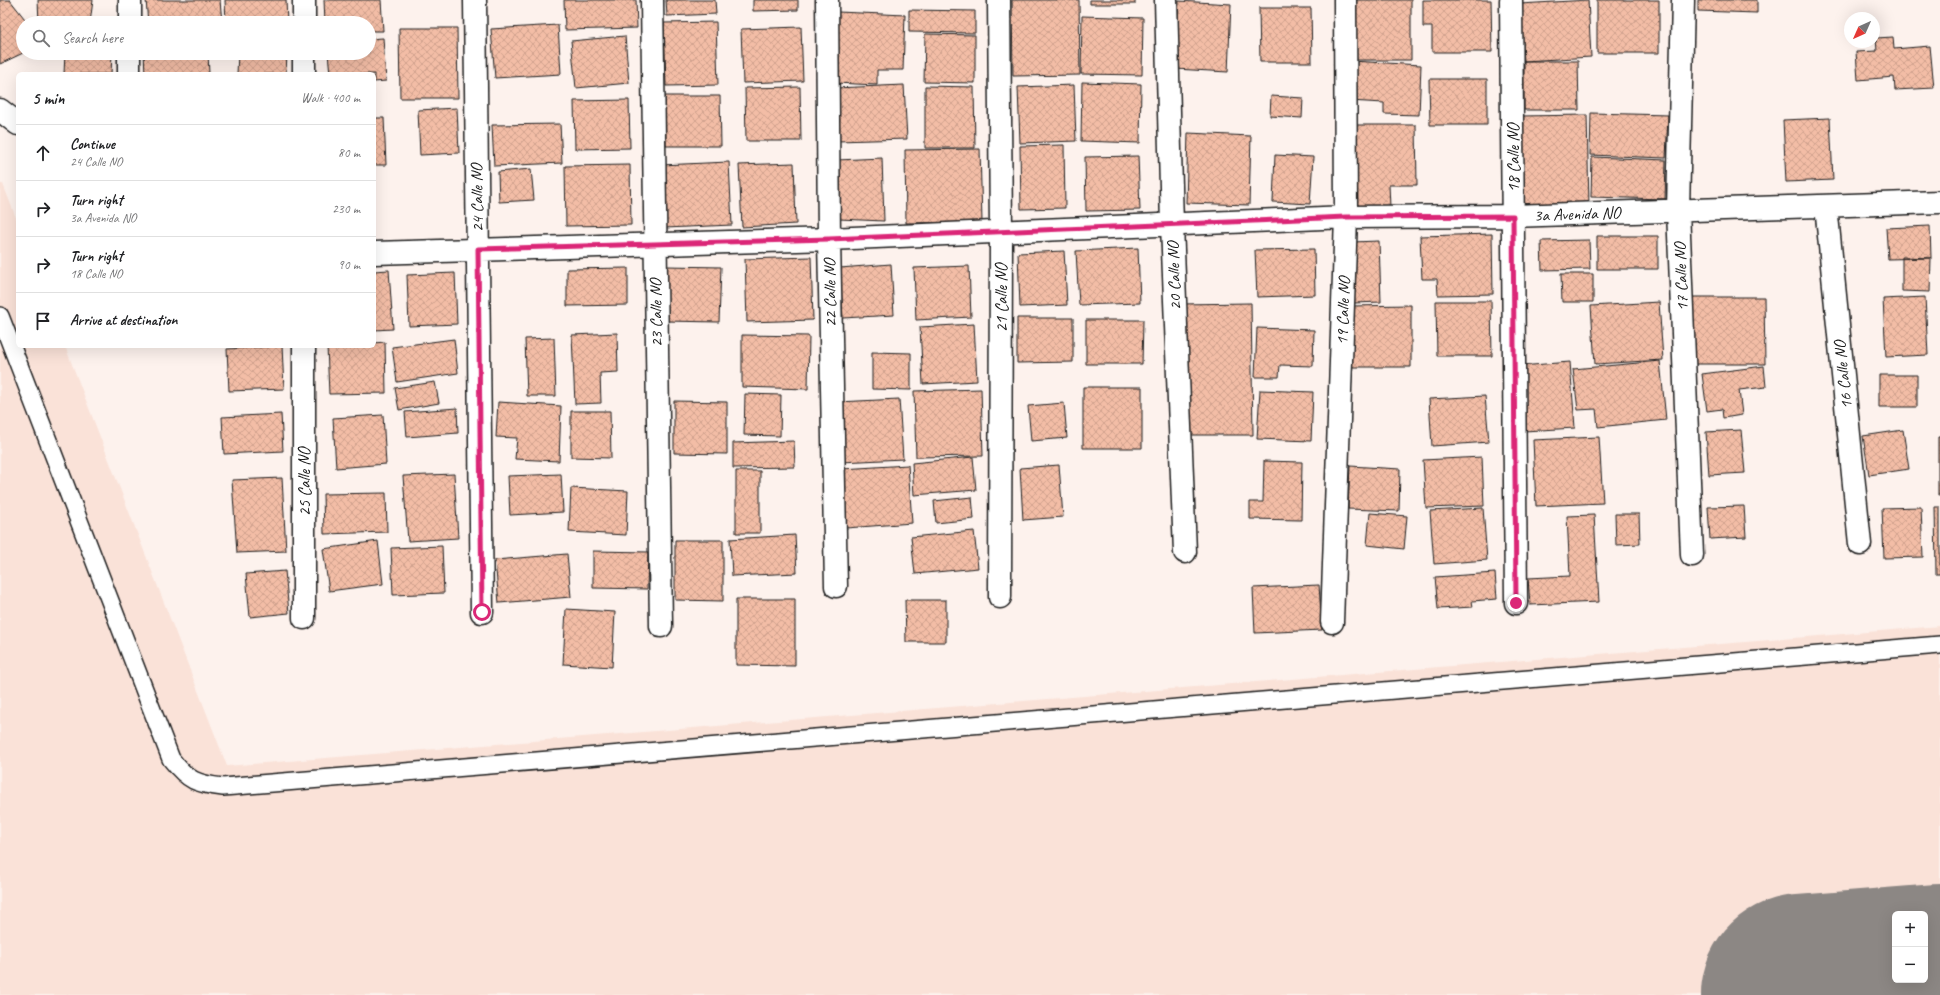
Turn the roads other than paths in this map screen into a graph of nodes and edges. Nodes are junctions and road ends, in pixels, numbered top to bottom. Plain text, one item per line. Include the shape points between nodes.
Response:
1 (130, 0) edge
2 (304, 0) edge
3 (475, 0) edge
4 (652, 0) edge
5 (827, 0) edge
6 (1000, 0) edge
7 (1166, 0) edge
8 (1345, 0) edge
9 (1511, 0) edge
10 (1683, 0) edge
11 (130, 16) edge
12 (304, 16) edge
13 (129, 60) edge
14 (304, 60) edge
15 (129, 72) edge
16 (304, 72) edge
17 (0, 110) edge
18 (16, 122) edge
19 (1940, 202) edge
20 (1826, 206) junction
21 (1678, 210) junction
22 (1513, 216) junction
23 (1346, 217) junction
24 (1172, 225) junction
25 (1001, 232) junction
26 (829, 239) junction
27 (656, 244) junction
28 (478, 249) junction
29 (376, 253) edge
30 (0, 316) edge
31 (304, 348) edge
32 (1860, 544) dead end
33 (1185, 552) dead end
34 (1692, 555) dead end
35 (836, 586) dead end
36 (1000, 597) dead end
37 (1516, 603) dead end
38 (482, 612) dead end
39 (304, 618) dead end
40 (1332, 622) dead end
41 (661, 626) dead end
42 (1940, 645) edge

1 - 11 street
2 - 12 street
3 - 28 street, 24 Calle NO
4 - 27 street, 23 Calle NO
5 - 26 street, 22 Calle NO
6 - 25 street, 21 Calle NO
7 - 24 street, 20 Calle NO
8 - 23 street, 19 Calle NO
9 - 22 street, 18 Calle NO
10 - 21 street, 17 Calle NO
13 - 15 street
14 - 16 street
17 - 18 street
19 - 20 street, 3a Avenida NO
20 - 21 street, 3a Avenida NO
20 - 32 street, 16 Calle NO
21 - 22 street, 3a Avenida NO
21 - 34 street, 17 Calle NO
22 - 23 street, 3a Avenida NO
22 - 37 street, 18 Calle NO
23 - 24 street, 3a Avenida NO
23 - 40 street, 19 Calle NO
24 - 25 street, 3a Avenida NO
24 - 33 street, 20 Calle NO
25 - 26 street, 3a Avenida NO
25 - 36 street, 21 Calle NO
26 - 27 street, 3a Avenida NO
26 - 35 street, 22 Calle NO
27 - 28 street, 3a Avenida NO
27 - 41 street, 23 Calle NO
28 - 29 street, 3a Avenida NO
28 - 38 street, 24 Calle NO
30 - 42 lane via 171,759 182,774 202,784 231,787
31 - 39 street, 25 Calle NO

